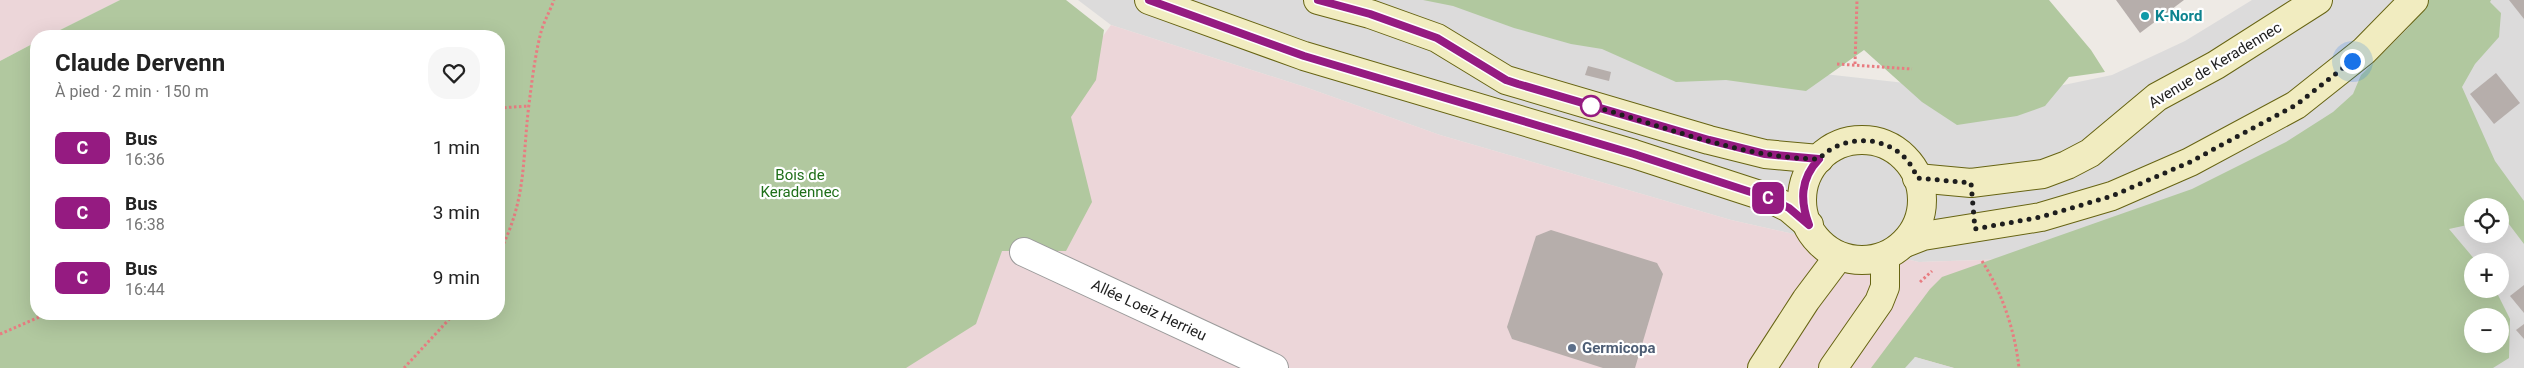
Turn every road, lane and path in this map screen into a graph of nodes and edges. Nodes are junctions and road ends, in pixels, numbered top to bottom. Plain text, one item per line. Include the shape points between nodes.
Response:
1 (554, 0) edge
2 (1149, 0) edge
3 (1318, 0) edge
4 (1857, 0) edge
5 (2318, 0) edge
6 (2414, 0) edge
7 (1837, 64) dead end
8 (1855, 64) junction
9 (1912, 69) dead end
10 (529, 106) junction
11 (505, 108) edge
12 (1819, 159) junction
13 (1917, 178) junction
14 (1809, 225) junction
15 (1975, 229) junction
16 (505, 241) edge
17 (1895, 249) junction
18 (1024, 252) dead end
19 (1839, 256) junction
20 (1938, 268) dead end
21 (1916, 287) dead end
22 (32, 320) edge
23 (448, 320) edge
24 (0, 334) edge
25 (404, 368) edge
26 (1274, 368) edge
27 (1762, 368) edge
28 (1833, 368) edge
29 (2019, 368) edge

1 - 10 path via 541,32
2 - 14 street via 1304,56 1624,151 1769,198 1789,208
3 - 12 street via 1380,17 1437,38 1506,80 1709,140 1765,154
4 - 8 path
5 - 13 street, Avenue de Keradennec via 2216,65 2157,97 2090,153 2067,165 2043,174 1971,183
6 - 15 street via 2364,51 2328,81 2254,130 2112,196 2041,217
7 - 8 path
8 - 9 path
10 - 11 path
10 - 16 path via 518,209
12 - 13 street via 1843,142 1881,142 1898,151 1912,165
12 - 14 street via 1811,167 1803,186 1802,207
13 - 17 street via 1923,199 1921,215 1914,230
14 - 19 street via 1817,239
15 - 17 street via 1924,236
15 - 29 path via 1979,256 2002,299
17 - 19 street via 1870,260
17 - 28 street via 1880,302
18 - 26 street, Allée Loeiz Herrieu
19 - 27 street
20 - 21 path
22 - 24 path
23 - 25 path

